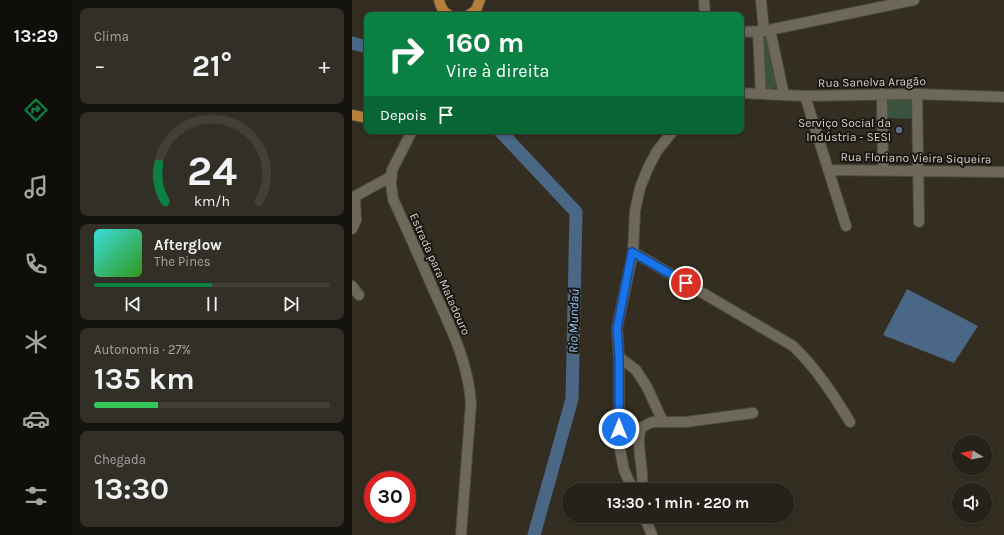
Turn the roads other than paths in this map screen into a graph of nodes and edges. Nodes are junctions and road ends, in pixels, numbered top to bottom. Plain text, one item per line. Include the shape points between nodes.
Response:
1 (480, 0) edge
2 (704, 0) edge
3 (761, 0) edge
4 (914, 0) edge
5 (437, 2) edge
6 (444, 12) edge
7 (474, 12) edge
8 (705, 12) edge
9 (764, 31) junction
10 (744, 32) edge
11 (744, 93) edge
12 (761, 94) junction
13 (882, 94) junction
14 (917, 94) junction
15 (784, 95) junction
16 (805, 96) junction
17 (1004, 97) edge
18 (352, 115) edge
19 (364, 117) edge
20 (410, 134) edge
21 (671, 134) edge
22 (829, 170) junction
23 (883, 170) junction
24 (918, 171) junction
25 (1004, 172) edge
26 (392, 176) junction
27 (354, 197) edge
28 (919, 222) dead end
29 (846, 226) dead end
30 (352, 229) edge
31 (632, 252) junction
32 (352, 286) edge
33 (359, 295) dead end
34 (619, 357) junction
35 (753, 413) dead end
36 (663, 422) junction
37 (850, 422) dead end
38 (630, 483) edge
39 (642, 483) edge
40 (647, 523) edge
41 (461, 535) edge
42 (652, 535) edge

1 - 7 main road
2 - 8 street
3 - 9 street
4 - 9 street
5 - 6 main road
9 - 10 street
9 - 12 street
9 - 15 street
11 - 12 street, Rua Sanelva Aragão
12 - 15 street, Rua Sanelva Aragão
13 - 14 street, Rua Sanelva Aragão
13 - 16 street, Rua Sanelva Aragão
13 - 23 street
14 - 17 street, Rua Sanelva Aragão
14 - 24 street
15 - 16 street, Rua Sanelva Aragão
16 - 22 street
18 - 19 main road
20 - 26 street, Estrada para Matadouro via 392,170
21 - 31 street via 657,151 640,188 635,211
22 - 23 street, Rua Floriano Vieira Siqueira
22 - 29 street
23 - 24 street, Rua Floriano Vieira Siqueira
24 - 25 street, Rua Floriano Vieira Siqueira
24 - 28 street
26 - 27 street
26 - 41 street, Estrada para Matadouro via 390,183 393,199 453,331 470,384
27 - 30 street via 356,220
31 - 34 street via 617,328
31 - 37 street via 793,346 807,359 826,384
32 - 33 street
34 - 36 street via 636,370 647,386
34 - 38 street via 619,444 624,470
35 - 36 street via 686,422
36 - 39 street via 652,422 640,430
40 - 42 street

